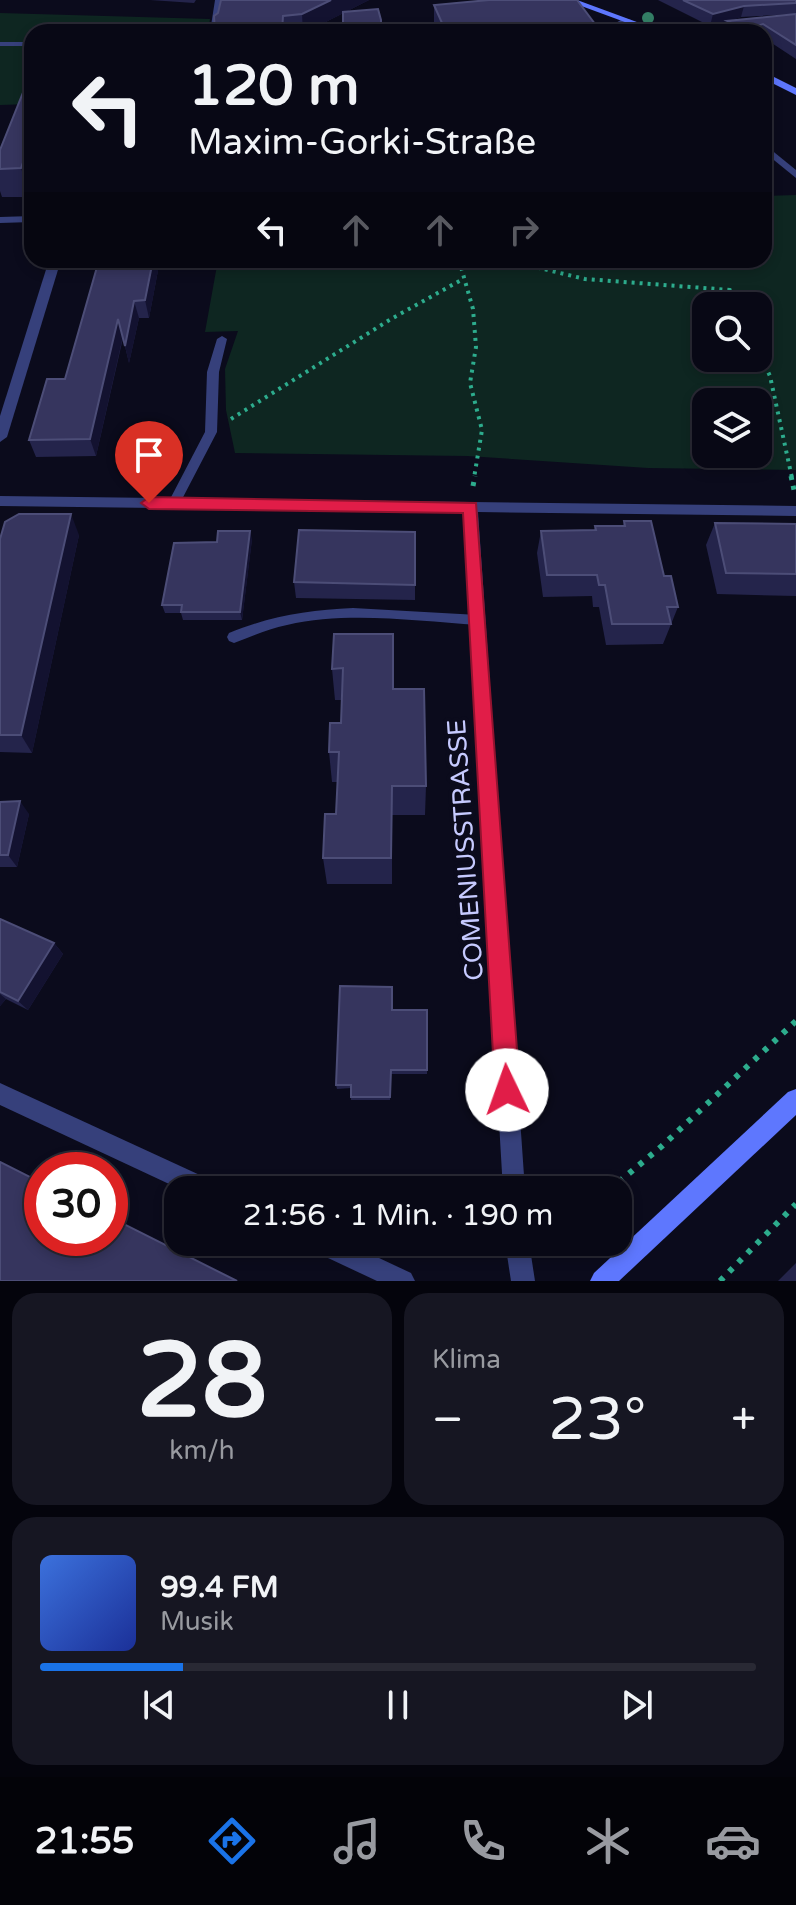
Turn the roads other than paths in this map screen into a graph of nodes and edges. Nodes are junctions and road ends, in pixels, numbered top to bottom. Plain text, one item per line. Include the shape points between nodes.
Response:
1 (219, 0) edge
2 (569, 0) edge
3 (627, 20) junction
4 (755, 22) edge
5 (215, 24) edge
6 (620, 24) edge
7 (638, 24) edge
8 (745, 24) edge
9 (0, 44) edge
10 (24, 44) edge
11 (772, 79) edge
12 (796, 92) edge
13 (772, 154) edge
14 (775, 156) junction
15 (772, 159) edge
16 (796, 175) edge
17 (24, 219) edge
18 (0, 220) edge
19 (53, 268) edge
20 (222, 339) dead end
21 (0, 437) edge
22 (0, 501) edge
23 (174, 503) junction
24 (470, 507) junction
25 (796, 511) edge
26 (478, 620) junction
27 (234, 637) dead end
28 (0, 1094) edge
29 (796, 1100) edge
30 (177, 1176) edge
31 (513, 1176) edge
32 (349, 1256) edge
33 (519, 1256) edge
34 (403, 1281) edge
35 (523, 1281) edge
36 (602, 1281) edge

1 - 5 lane
2 - 3 main road
3 - 6 lane
3 - 7 main road
4 - 8 street
9 - 10 lane
11 - 12 main road
13 - 14 street
14 - 15 street
14 - 16 street
17 - 18 street
19 - 21 street
20 - 23 lane via 213,372 211,432
22 - 23 street
23 - 24 street
24 - 25 street
24 - 26 street, COMENIUSSTRASSE
26 - 27 lane via 304,616 258,625
26 - 31 street, COMENIUSSTRASSE
28 - 30 street
29 - 36 main road
32 - 34 street
33 - 35 street

